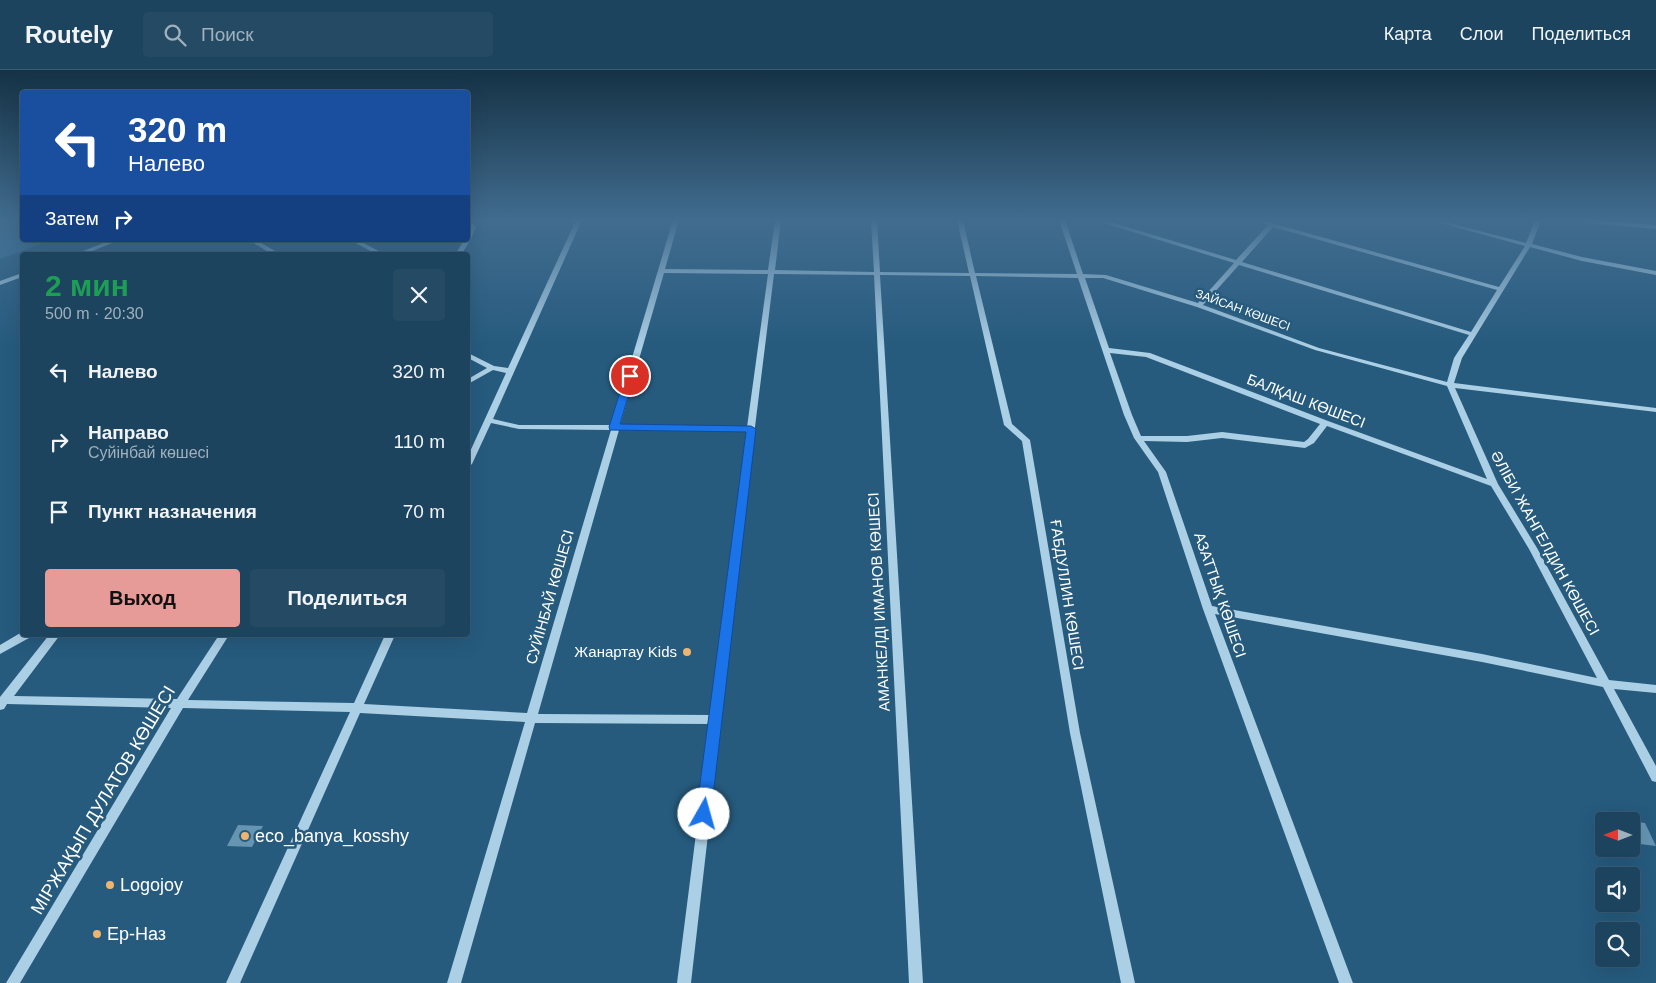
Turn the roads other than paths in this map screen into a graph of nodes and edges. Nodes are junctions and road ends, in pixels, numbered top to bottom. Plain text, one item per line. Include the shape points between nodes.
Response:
1 (560, 263) edge
2 (664, 263) edge
3 (772, 263) edge
4 (876, 263) edge
5 (970, 263) edge
6 (1076, 263) edge
7 (1238, 263) joint
8 (1407, 263) edge
9 (1517, 263) edge
10 (1601, 263) edge
11 (662, 270) junction
12 (771, 272) junction
13 (1656, 273) edge
14 (876, 274) junction
15 (974, 274) junction
16 (20, 276) edge
17 (1081, 276) junction
18 (0, 283) edge
19 (1500, 289) junction
20 (1198, 306) junction
21 (1471, 334) junction
22 (1107, 350) junction
23 (470, 356) edge
24 (492, 368) junction
25 (510, 371) junction
26 (470, 381) edge
27 (1450, 386) junction
28 (1656, 410) edge
29 (488, 420) junction
30 (1325, 423) junction
31 (614, 427) junction
32 (751, 429) junction
33 (1138, 438) junction
34 (470, 460) edge
35 (1494, 484) junction
36 (1208, 609) junction
37 (23, 637) edge
38 (53, 637) edge
39 (223, 637) edge
40 (389, 637) edge
41 (0, 650) edge
42 (1608, 684) junction
43 (1656, 689) edge
44 (2, 703) edge
45 (179, 706) junction
46 (357, 708) junction
47 (530, 718) junction
48 (715, 720) junction
49 (1656, 777) edge
50 (13, 983) edge
51 (233, 983) edge
52 (454, 983) edge
53 (684, 983) edge
54 (916, 983) edge
55 (1128, 983) edge
56 (1346, 983) edge

1 - 25 street
2 - 11 street, СУЙІНБАЙ КӨШЕСІ
3 - 12 street
4 - 14 street, АМАНКЕЛДІ ИМАНОВ КӨШЕСІ
5 - 15 street, ҒАБДУЛЛИН КӨШЕСІ
6 - 17 street, АЗАТТЫҚ КӨШЕСІ
7 - 20 street
7 - 21 street
8 - 19 street
9 - 19 street
10 - 13 street
11 - 12 street, ЗАЙСАН КӨШЕСІ
11 - 31 street, СУЙІНБАЙ КӨШЕСІ
12 - 14 street, ЗАЙСАН КӨШЕСІ
12 - 32 street
14 - 15 street, ЗАЙСАН КӨШЕСІ
14 - 54 street, АМАНКЕЛДІ ИМАНОВ КӨШЕСІ
15 - 17 street, ЗАЙСАН КӨШЕСІ
15 - 55 street, ҒАБДУЛЛИН КӨШЕСІ via 1008,425 1026,440 1075,733
16 - 18 street
17 - 20 street, ЗАЙСАН КӨШЕСІ via 1113,278
17 - 22 street, АЗАТТЫҚ КӨШЕСІ
19 - 21 street
20 - 27 street, ЗАЙСАН КӨШЕСІ via 1317,349
21 - 27 street via 1458,358
22 - 30 street, БАЛҚАШ КӨШЕСІ via 1147,355
22 - 33 street, АЗАТТЫҚ КӨШЕСІ
23 - 24 street
24 - 25 street
24 - 26 street
25 - 29 street
27 - 28 street, ЗАЙСАН КӨШЕСІ
27 - 35 street, ӘЛІБИ ЖАНГЕЛДИН КӨШЕСІ
29 - 31 street via 519,427
29 - 34 street
30 - 33 street via 1305,445 1222,435 1187,440
30 - 35 street, БАЛҚАШ КӨШЕСІ
31 - 32 street
31 - 47 street, СУЙІНБАЙ КӨШЕСІ
32 - 48 street
33 - 36 street, АЗАТТЫҚ КӨШЕСІ via 1162,472
35 - 42 street, ӘЛІБИ ЖАНГЕЛДИН КӨШЕСІ
36 - 42 street
36 - 56 street, АЗАТТЫҚ КӨШЕСІ
37 - 41 street
38 - 44 street
39 - 45 street, МІРЖАҚЫП ДУЛАТОВ КӨШЕСІ
40 - 46 street
42 - 43 street
42 - 49 street, ӘЛІБИ ЖАНГЕЛДИН КӨШЕСІ
44 - 45 street
45 - 46 street
45 - 50 street, МІРЖАҚЫП ДУЛАТОВ КӨШЕСІ
46 - 47 street
46 - 51 street
47 - 48 street
47 - 52 street, СУЙІНБАЙ КӨШЕСІ
48 - 53 street

